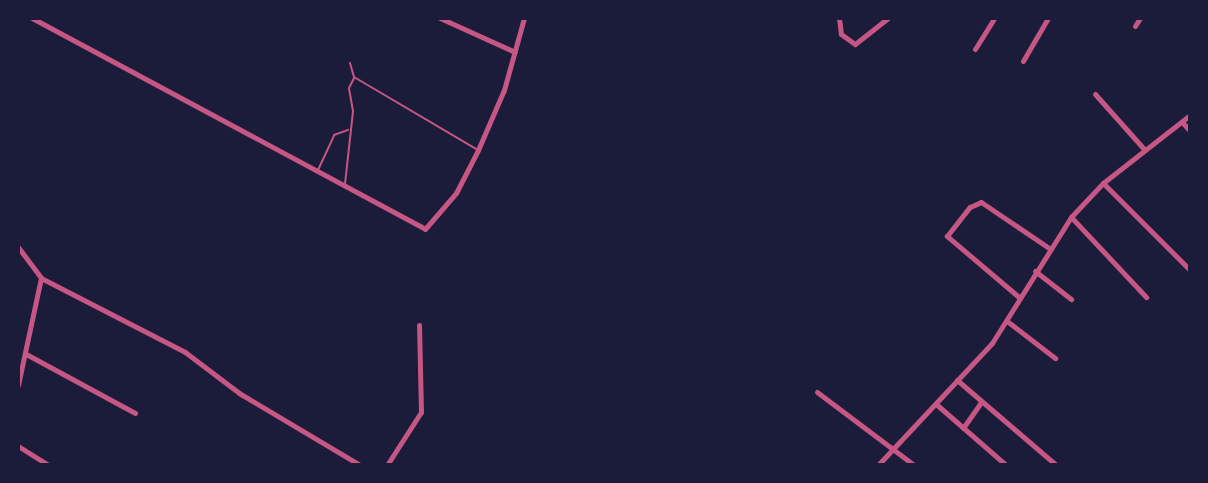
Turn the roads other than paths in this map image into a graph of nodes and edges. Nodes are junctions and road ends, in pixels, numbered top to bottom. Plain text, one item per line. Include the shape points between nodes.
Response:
1 (32, 18) edge
2 (47, 18) edge
3 (440, 18) edge
4 (524, 18) edge
5 (839, 18) edge
6 (888, 18) edge
7 (994, 18) edge
8 (1048, 18) edge
9 (1140, 18) edge
10 (47, 26) junction
11 (1135, 26) dead end
12 (975, 49) dead end
13 (515, 52) junction
14 (1023, 61) dead end
15 (350, 63) dead end
16 (354, 77) junction
17 (1095, 94) dead end
18 (1190, 115) edge
19 (1182, 122) junction
20 (348, 130) junction
21 (1190, 131) edge
22 (1144, 149) junction
23 (478, 150) junction
24 (318, 170) junction
25 (1103, 183) junction
26 (345, 184) junction
27 (1071, 217) junction
28 (18, 247) edge
29 (1049, 248) junction
30 (1190, 270) edge
31 (1035, 271) junction
32 (42, 278) junction
33 (1020, 297) junction
34 (1146, 297) dead end
35 (1071, 299) dead end
36 (1007, 321) junction
37 (419, 325) dead end
38 (26, 354) junction
39 (1054, 358) dead end
40 (957, 380) junction
41 (18, 385) edge
42 (817, 392) dead end
43 (981, 402) junction
44 (936, 404) junction
45 (135, 413) dead end
46 (963, 428) junction
47 (18, 446) edge
48 (891, 448) junction
49 (49, 465) edge
50 (360, 465) edge
51 (387, 465) edge
52 (878, 465) edge
53 (914, 465) edge
54 (1006, 465) edge
55 (1056, 465) edge

1 - 10 street
2 - 10 street
3 - 13 street
4 - 13 street
5 - 6 street via 841,34 855,44
7 - 12 street
8 - 14 street
9 - 11 street
10 - 24 street
13 - 23 street
15 - 16 lane
16 - 20 lane
16 - 23 lane
17 - 22 street
18 - 19 street
19 - 21 street
19 - 22 street
20 - 24 lane via 334,135
20 - 26 lane
22 - 25 street
23 - 26 street via 456,193 425,228
24 - 26 street
25 - 27 street
25 - 30 street
27 - 29 street
27 - 34 street
28 - 32 street
29 - 31 street
29 - 33 street via 981,202 970,207 947,236
31 - 33 street
31 - 35 street
32 - 38 street via 31,305
32 - 50 street via 185,352 239,393
33 - 36 street
36 - 39 street
36 - 40 street
37 - 51 street via 421,412
38 - 41 street
38 - 45 street
40 - 43 street
40 - 44 street
42 - 48 street
43 - 46 street
43 - 55 street
44 - 46 street
44 - 48 street
46 - 54 street
47 - 49 street
48 - 52 street
48 - 53 street

